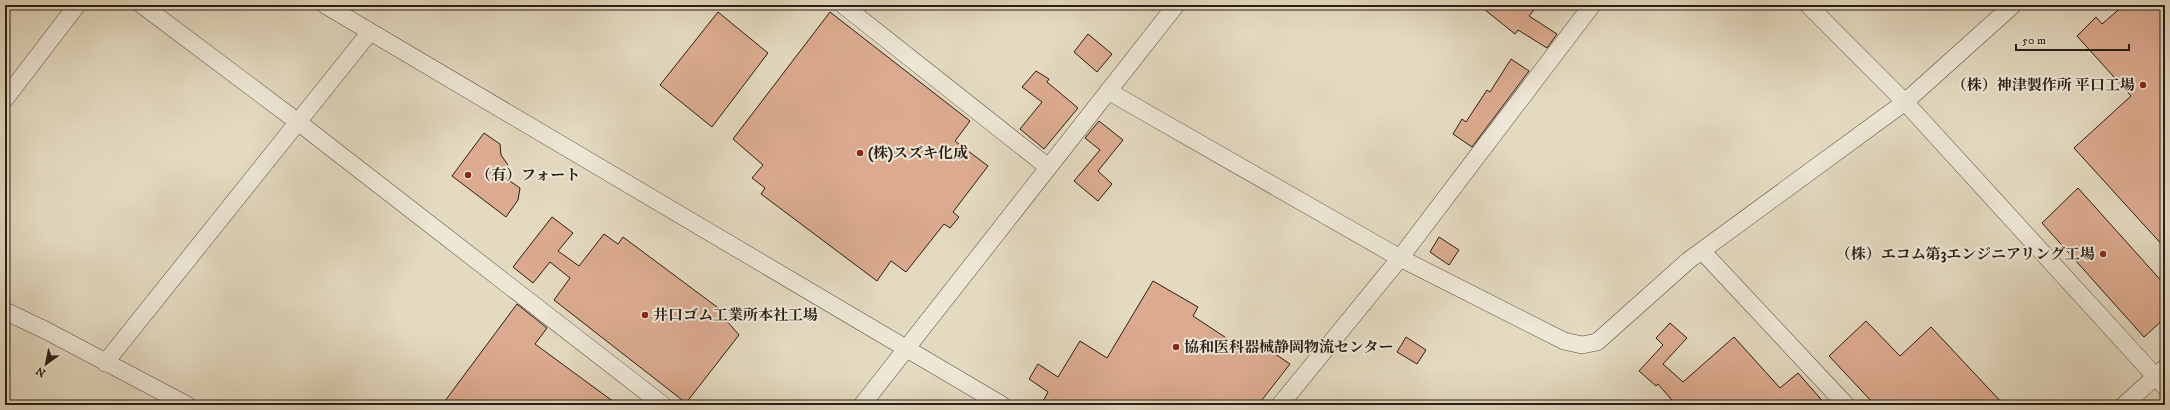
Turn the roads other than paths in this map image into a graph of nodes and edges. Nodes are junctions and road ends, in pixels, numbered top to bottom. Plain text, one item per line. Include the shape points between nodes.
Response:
1 (77, 5) edge
2 (142, 5) edge
3 (325, 5) edge
4 (843, 5) edge
5 (1176, 5) edge
6 (1592, 5) edge
7 (1808, 5) edge
8 (2013, 5) edge
9 (370, 32) junction
10 (1108, 91) junction
11 (5, 99) edge
12 (1905, 102) junction
13 (298, 122) junction
14 (1048, 167) junction
15 (1703, 252) junction
16 (1400, 258) junction
17 (5, 311) edge
18 (907, 349) junction
19 (105, 363) junction
20 (2162, 377) edge
21 (187, 405) edge
22 (663, 405) edge
23 (862, 405) edge
24 (1002, 405) edge
25 (1280, 405) edge
26 (1846, 405) edge
27 (2124, 405) edge

1 - 11 street
2 - 13 street
3 - 9 street
4 - 14 street
5 - 10 street
6 - 16 street
7 - 12 street
8 - 12 street
9 - 13 street
9 - 18 street
10 - 14 street
10 - 16 street
12 - 15 street
12 - 20 street
13 - 19 street
13 - 22 street
14 - 18 street
15 - 16 street via 1689,260 1597,342 1582,345 1564,341
15 - 26 street
16 - 25 street
17 - 19 street
18 - 23 street
18 - 24 street
19 - 21 street
20 - 27 street

